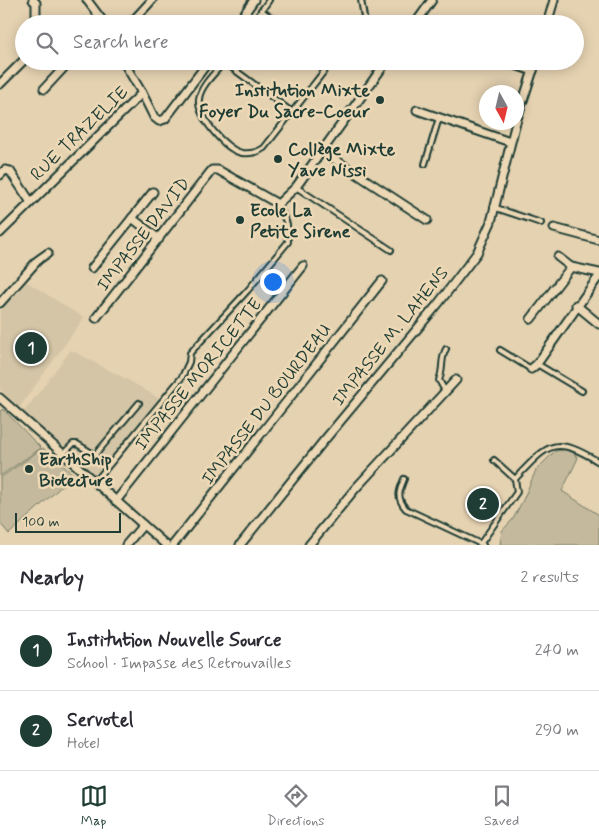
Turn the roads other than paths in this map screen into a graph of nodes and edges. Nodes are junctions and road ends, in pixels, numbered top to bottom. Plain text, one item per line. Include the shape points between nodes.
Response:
1 (33, 0) edge
2 (87, 0) edge
3 (152, 0) edge
4 (254, 0) edge
5 (269, 0) edge
6 (361, 0) edge
7 (432, 0) edge
8 (554, 0) edge
9 (261, 10) junction
10 (36, 15) edge
11 (98, 15) edge
12 (138, 15) edge
13 (243, 15) edge
14 (258, 15) edge
15 (267, 15) edge
16 (364, 15) edge
17 (421, 15) edge
18 (550, 15) edge
19 (15, 69) edge
20 (61, 70) edge
21 (128, 70) edge
22 (202, 70) edge
23 (218, 70) edge
24 (235, 70) edge
25 (324, 70) edge
26 (380, 70) edge
27 (530, 70) edge
28 (533, 71) joint
29 (0, 84) edge
30 (44, 88) dead end
31 (142, 93) junction
32 (524, 98) edge
33 (417, 110) dead end
34 (292, 112) junction
35 (440, 118) junction
36 (514, 130) edge
37 (510, 142) junction
38 (322, 151) junction
39 (425, 164) dead end
40 (0, 175) edge
41 (296, 187) junction
42 (153, 192) dead end
43 (30, 201) junction
44 (278, 204) junction
45 (494, 207) junction
46 (132, 218) junction
47 (427, 220) dead end
48 (541, 222) dead end
49 (554, 228) dead end
50 (0, 233) edge
51 (159, 239) junction
52 (599, 240) edge
53 (391, 250) dead end
54 (48, 253) dead end
55 (558, 257) dead end
56 (303, 266) dead end
57 (571, 267) junction
58 (92, 268) dead end
59 (599, 274) edge
60 (382, 281) dead end
61 (0, 303) edge
62 (576, 305) junction
63 (96, 318) dead end
64 (531, 319) dead end
65 (599, 324) edge
66 (446, 348) dead end
67 (500, 350) dead end
68 (534, 366) junction
69 (456, 380) dead end
70 (445, 391) junction
71 (582, 391) dead end
72 (0, 398) edge
73 (139, 403) dead end
74 (63, 454) junction
75 (494, 460) dead end
76 (599, 462) edge
77 (404, 479) dead end
78 (516, 479) junction
79 (95, 482) junction
80 (116, 501) junction
81 (143, 525) junction
82 (482, 544) edge
83 (126, 545) edge
84 (166, 545) edge
85 (173, 545) edge
86 (240, 545) edge
87 (309, 545) edge

1 - 10 street
2 - 11 street
3 - 12 street
4 - 13 street
5 - 9 lane
6 - 16 lane
7 - 17 street
8 - 18 street
9 - 14 lane
9 - 15 lane
19 - 29 street
20 - 30 street
21 - 31 street
22 - 31 street, RUE TRAZELIE via 166,119 159,121 154,117
23 - 34 lane via 202,90 199,106 202,115 233,150 244,154 264,148
24 - 34 lane
25 - 34 lane
26 - 38 street
27 - 28 street
28 - 32 street, IMPASSE M. LAHENS
31 - 43 street, RUE TRAZELIE
33 - 35 street
35 - 37 street
35 - 39 lane
36 - 37 street, IMPASSE M. LAHENS
37 - 45 street, IMPASSE M. LAHENS
38 - 41 street
38 - 47 street
40 - 43 street via 10,171
41 - 44 street
41 - 53 lane
42 - 46 street
43 - 50 street, RUE TRAZELIE
44 - 51 street, IMPASSE DAVID via 215,169
44 - 79 lane via 287,224 288,242 190,353 182,377
45 - 48 lane
45 - 86 street, IMPASSE M. LAHENS via 480,247 438,304
46 - 51 street
46 - 58 street
49 - 52 street
51 - 63 street, IMPASSE DAVID
54 - 61 street
55 - 57 street
56 - 80 street, IMPASSE MORICETTE
57 - 59 street
57 - 64 street
59 - 62 street
60 - 85 street, IMPASSE DU BOURDEAU
62 - 65 street
62 - 68 street
66 - 70 lane via 439,383
67 - 68 lane
68 - 71 lane
69 - 70 street
70 - 87 street via 354,489
72 - 74 street
73 - 74 lane via 95,455 77,444 72,444
74 - 79 street
75 - 78 lane
76 - 78 lane via 568,445 554,447 538,455
77 - 82 lane via 399,498 406,509
78 - 82 lane via 517,492
79 - 80 street
80 - 81 street
81 - 83 street
81 - 84 street

